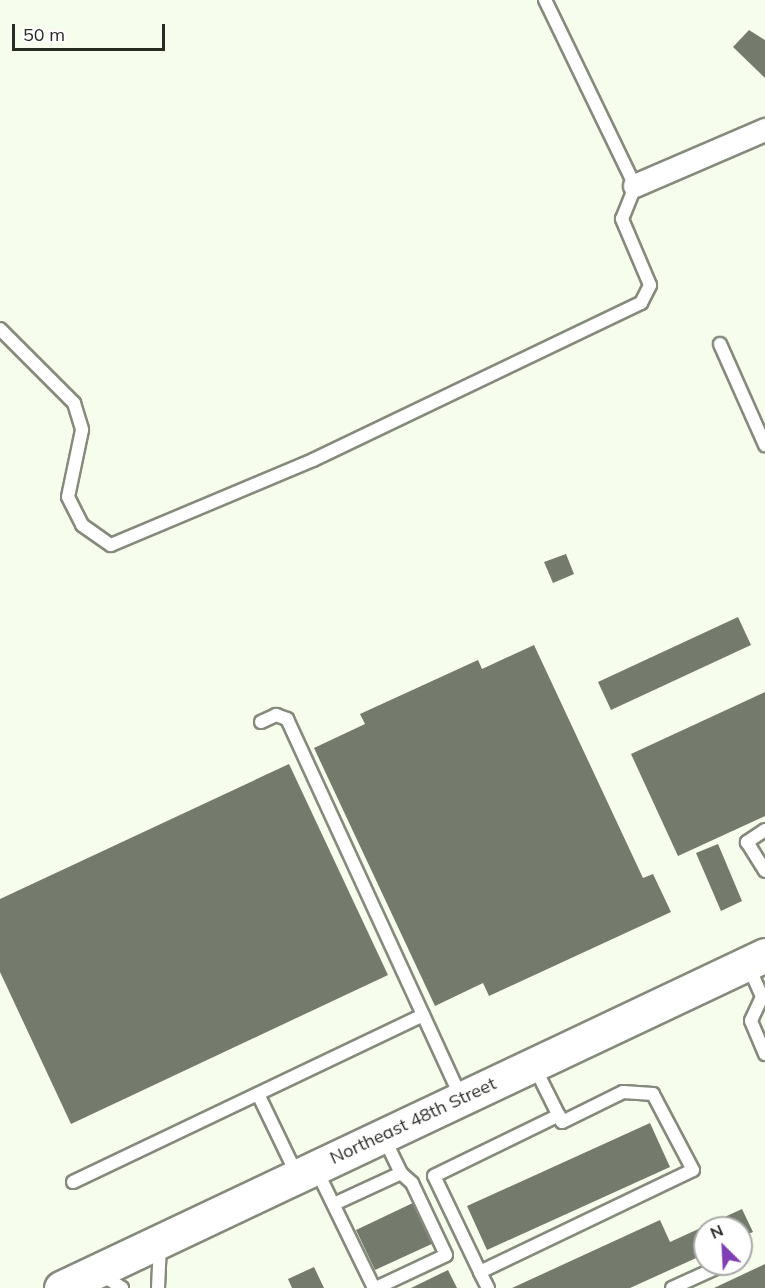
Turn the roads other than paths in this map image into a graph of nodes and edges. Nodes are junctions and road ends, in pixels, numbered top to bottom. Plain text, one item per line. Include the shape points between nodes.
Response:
1 (545, 0) edge
2 (765, 130) edge
3 (635, 186) junction
4 (0, 330) edge
5 (720, 344) dead end
6 (765, 446) edge
7 (261, 722) dead end
8 (765, 830) edge
9 (765, 871) edge
10 (756, 959) edge
11 (764, 997) edge
12 (423, 1015) junction
13 (765, 1054) edge
14 (533, 1065) junction
15 (258, 1094) junction
16 (462, 1098) junction
17 (559, 1115) junction
18 (383, 1136) junction
19 (306, 1172) junction
20 (401, 1173) junction
21 (73, 1182) dead end
22 (334, 1204) junction
23 (160, 1241) junction
24 (480, 1272) junction
25 (698, 1276) edge
26 (109, 1280) edge
27 (61, 1288) edge
28 (158, 1288) edge
29 (375, 1288) edge
30 (488, 1288) edge
31 (672, 1288) edge

1 - 3 lane
2 - 3 street
3 - 4 lane via 622,219 650,285 641,303 313,460 111,545 82,525 68,497 82,430 74,404
5 - 6 lane
7 - 12 lane via 276,715 287,719
8 - 9 lane via 747,842
10 - 11 lane
10 - 14 street, Northeast 48th Street
11 - 13 lane via 751,1021
12 - 15 lane
12 - 16 lane
14 - 16 street, Northeast 48th Street
14 - 17 lane
15 - 19 lane
15 - 21 lane
16 - 18 street, Northeast 48th Street
17 - 24 lane via 434,1176
17 - 24 lane via 562,1122 623,1092 653,1094 693,1170
18 - 19 street, Northeast 48th Street
18 - 20 lane
19 - 22 lane
19 - 23 street, Northeast 48th Street
20 - 22 lane
20 - 29 lane via 412,1183 446,1255
22 - 29 lane
23 - 26 street, Northeast 48th Street
23 - 28 lane
24 - 30 lane
25 - 31 lane
26 - 27 street, Northeast 48th Street

